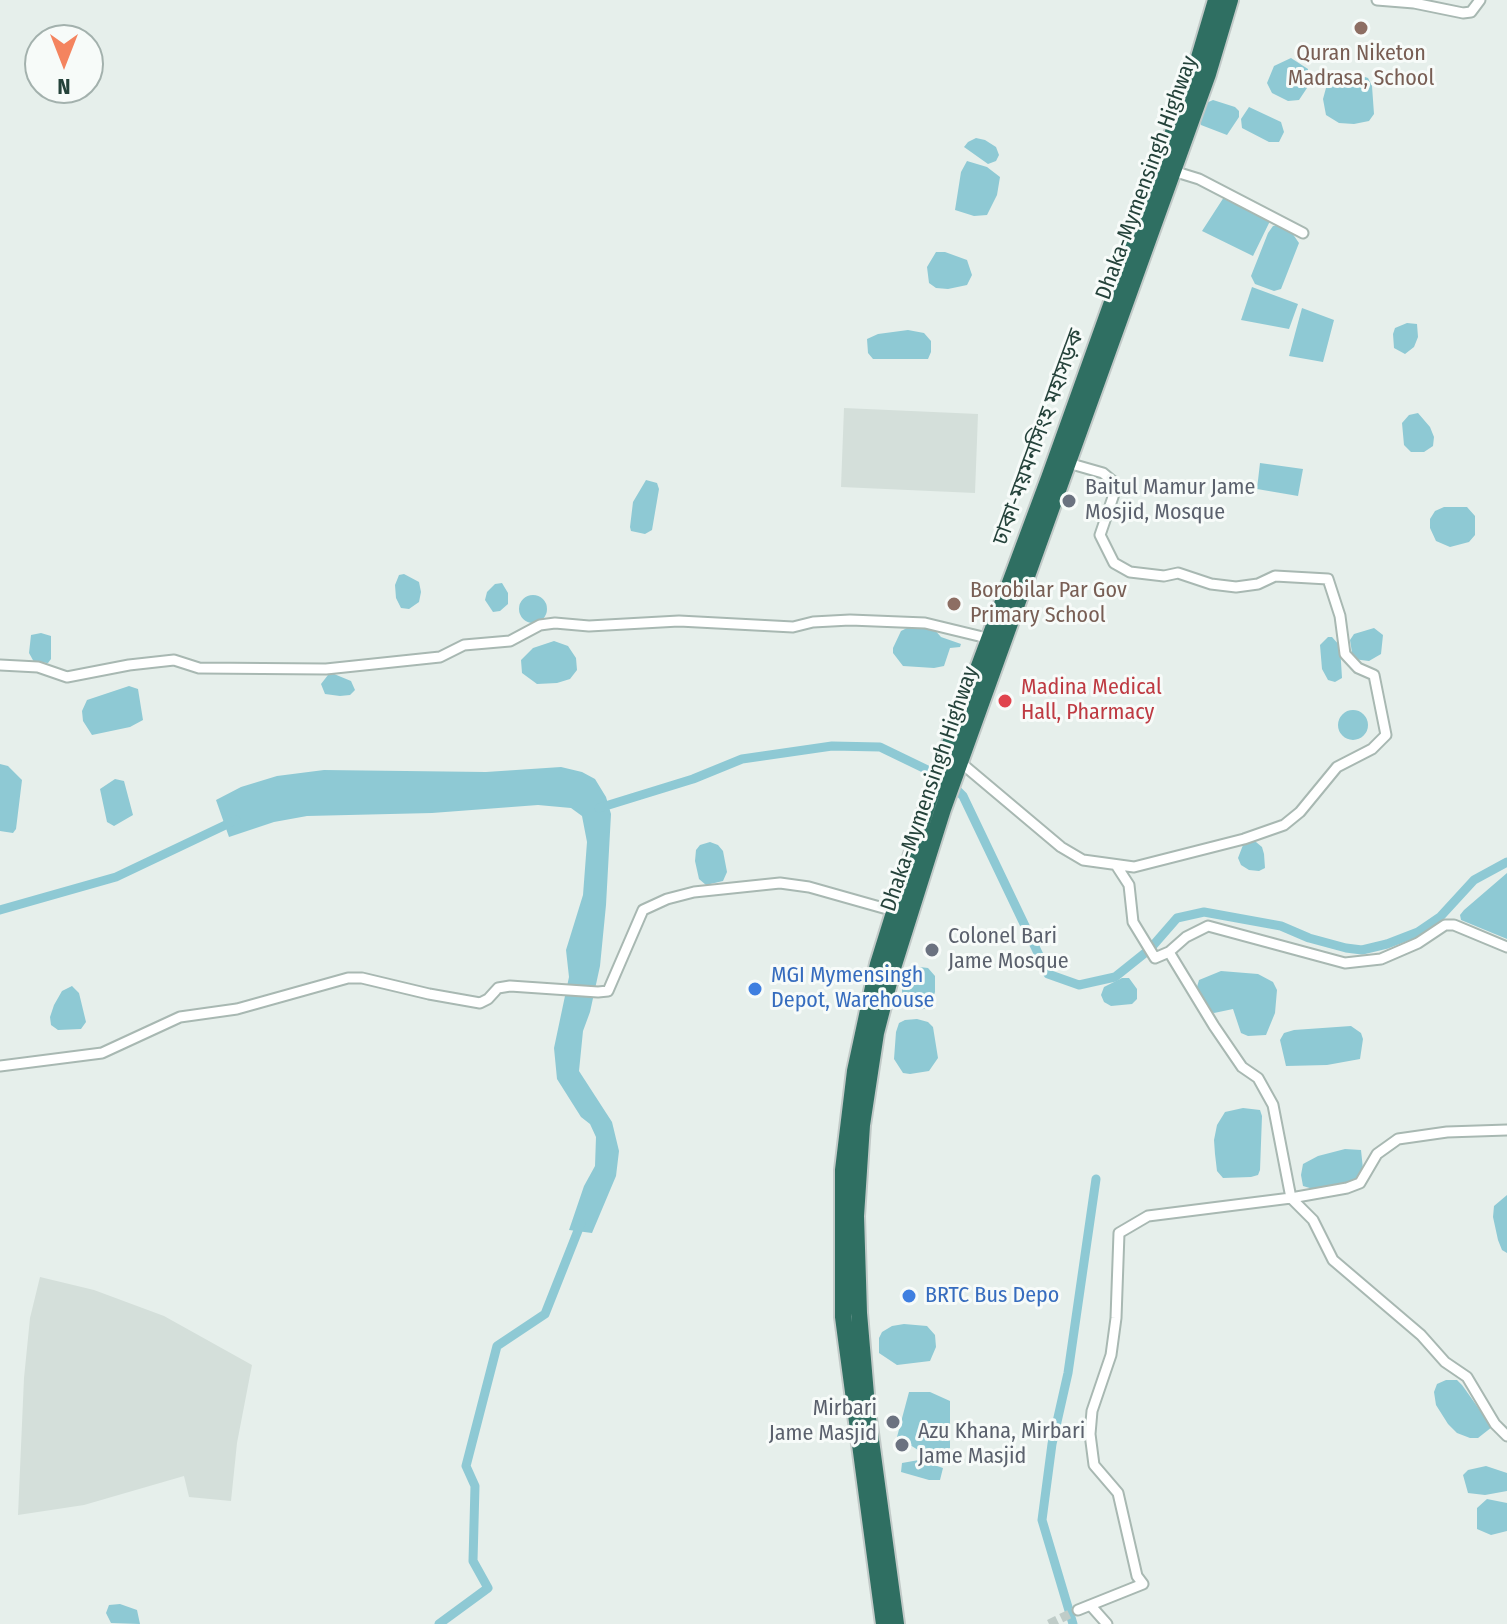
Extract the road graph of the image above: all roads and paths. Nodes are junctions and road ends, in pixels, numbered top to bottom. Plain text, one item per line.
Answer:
1 (1216, 0) edge
2 (1230, 0) edge
3 (1377, 0) edge
4 (1480, 0) edge
5 (1173, 171) junction
6 (1303, 233) dead end
7 (1068, 463) junction
8 (987, 638) junction
9 (0, 665) edge
10 (953, 756) junction
11 (935, 806) junction
12 (1116, 865) junction
13 (894, 911) junction
14 (1507, 947) edge
15 (1169, 952) junction
16 (0, 1066) edge
17 (1507, 1130) edge
18 (1291, 1198) junction
19 (1507, 1436) edge
20 (1091, 1606) junction
21 (1078, 1610) tunnel mouth
22 (884, 1624) edge
23 (896, 1624) edge
24 (1107, 1624) edge

1 - 8 highway, ঢাকা-ময়মনসিংহ মহাসড়ক
2 - 5 highway, Dhaka-Mymensingh Highway
3 - 4 street
5 - 6 street
5 - 7 highway, Dhaka-Mymensingh Highway
7 - 10 highway, Dhaka-Mymensingh Highway
7 - 12 street
8 - 9 street
8 - 10 highway, ঢাকা-ময়মনসিংহ মহাসড়ক
10 - 11 highway, Dhaka-Mymensingh Highway
10 - 12 street
11 - 13 highway, Dhaka-Mymensingh Highway
11 - 23 highway, Dhaka-Mymensingh Highway
12 - 15 street
13 - 16 street
13 - 22 highway, Dhaka-Mymensingh Highway
14 - 15 street
15 - 18 street
17 - 18 street
18 - 19 street
18 - 20 street
20 - 21 street
20 - 24 street

